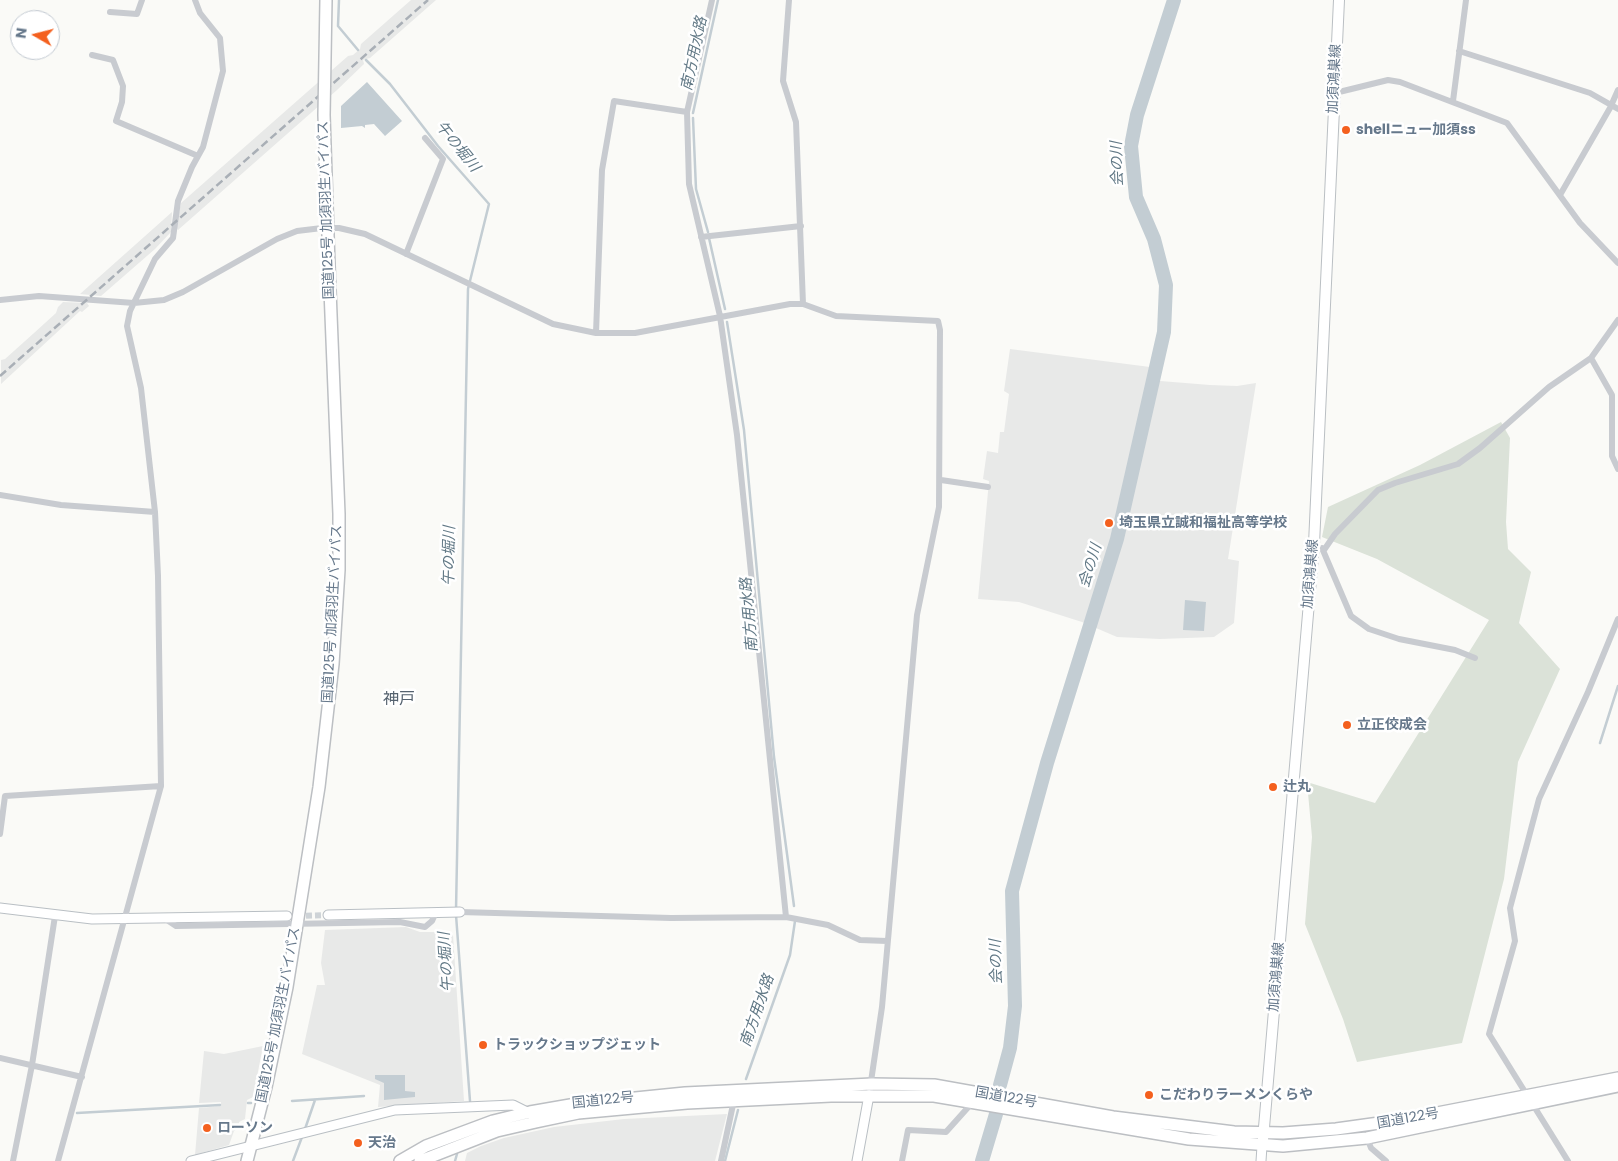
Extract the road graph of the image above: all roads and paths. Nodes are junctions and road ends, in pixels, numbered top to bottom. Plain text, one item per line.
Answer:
1 (142, 0) edge
2 (196, 0) edge
3 (326, 0) edge
4 (712, 0) edge
5 (789, 0) edge
6 (1339, 0) edge
7 (1466, 0) edge
8 (110, 12) dead end
9 (1459, 51) junction
10 (92, 55) dead end
11 (1618, 90) edge
12 (1335, 93) junction
13 (1453, 101) junction
14 (1612, 105) junction
15 (1618, 109) edge
16 (687, 112) junction
17 (425, 138) dead end
18 (198, 156) junction
19 (1560, 196) junction
20 (801, 226) junction
21 (701, 237) junction
22 (406, 254) junction
23 (1618, 262) edge
24 (0, 300) edge
25 (134, 303) junction
26 (803, 304) junction
27 (720, 316) junction
28 (1618, 320) edge
29 (596, 333) junction
30 (1591, 358) junction
31 (1618, 469) edge
32 (941, 480) junction
33 (988, 487) dead end
34 (0, 495) edge
35 (154, 512) junction
36 (1314, 544) junction
37 (1324, 550) junction
38 (1618, 619) edge
39 (1475, 658) dead end
40 (161, 786) junction
41 (0, 834) edge
42 (0, 908) edge
43 (436, 912) junction
44 (460, 912) joint
45 (328, 915) tunnel mouth
46 (55, 916) junction
47 (287, 916) tunnel mouth
48 (786, 917) junction
49 (124, 919) junction
50 (167, 920) junction
51 (298, 924) junction
52 (887, 941) junction
53 (0, 1058) edge
54 (32, 1065) junction
55 (82, 1077) junction
56 (1618, 1078) edge
57 (872, 1084) junction
58 (1618, 1086) edge
59 (869, 1095) junction
60 (734, 1100) junction
61 (1531, 1101) junction
62 (972, 1103) junction
63 (533, 1117) junction
64 (1263, 1133) junction
65 (1367, 1138) junction
66 (251, 1146) junction
67 (1262, 1146) junction
68 (14, 1161) edge
69 (58, 1161) edge
70 (191, 1161) edge
71 (247, 1161) edge
72 (400, 1161) edge
73 (420, 1161) edge
74 (721, 1161) edge
75 (857, 1161) edge
76 (902, 1161) edge
77 (1261, 1161) edge
78 (1386, 1161) edge
79 (1568, 1161) edge

1 - 8 street
2 - 18 street
3 - 51 highway, 国道125号 加須羽生バイパス, bridge
4 - 16 street
5 - 20 street
6 - 12 main road, 加須鴻巣線
7 - 9 street
9 - 13 street
9 - 14 street
10 - 18 street
11 - 14 street
12 - 13 street
12 - 36 main road, 加須鴻巣線
13 - 19 street
14 - 15 street
14 - 19 street
16 - 21 street
16 - 29 street
17 - 22 street
18 - 25 street
19 - 23 street
20 - 21 street
20 - 26 street
21 - 27 street
22 - 25 street
22 - 29 street
24 - 25 street
25 - 35 street
26 - 27 street
26 - 32 street
27 - 29 street
27 - 48 street
28 - 30 street
30 - 31 street
30 - 37 street
32 - 33 street
32 - 52 street
34 - 35 street
35 - 40 street
36 - 37 street
36 - 64 main road, 加須鴻巣線
37 - 39 street
38 - 61 street
40 - 41 street
40 - 49 street
42 - 46 street
43 - 44 street
43 - 45 street
43 - 51 street
44 - 48 street
46 - 49 street
46 - 54 street
47 - 50 street
48 - 52 street
49 - 50 street
49 - 55 street
50 - 51 street
51 - 66 highway, 国道125号 加須羽生バイパス
52 - 57 street
53 - 54 street
54 - 55 street
54 - 68 street
55 - 69 street
56 - 61 highway, 国道122号
57 - 59 street
57 - 63 highway, 国道122号
57 - 64 highway, 国道122号
58 - 61 highway, 国道122号
59 - 60 highway, 国道122号
59 - 62 highway, 国道122号
59 - 75 street
60 - 63 highway, 国道122号
60 - 74 street
61 - 64 highway, 国道122号
61 - 65 highway, 国道122号
61 - 79 street
62 - 67 highway, 国道122号
62 - 76 street
63 - 66 street
63 - 72 highway, 国道122号
63 - 73 highway, 国道122号
64 - 67 main road, 加須鴻巣線
65 - 67 highway, 国道122号
65 - 78 street
66 - 70 street
66 - 71 highway, 国道125号 加須羽生バイパス
67 - 77 street

